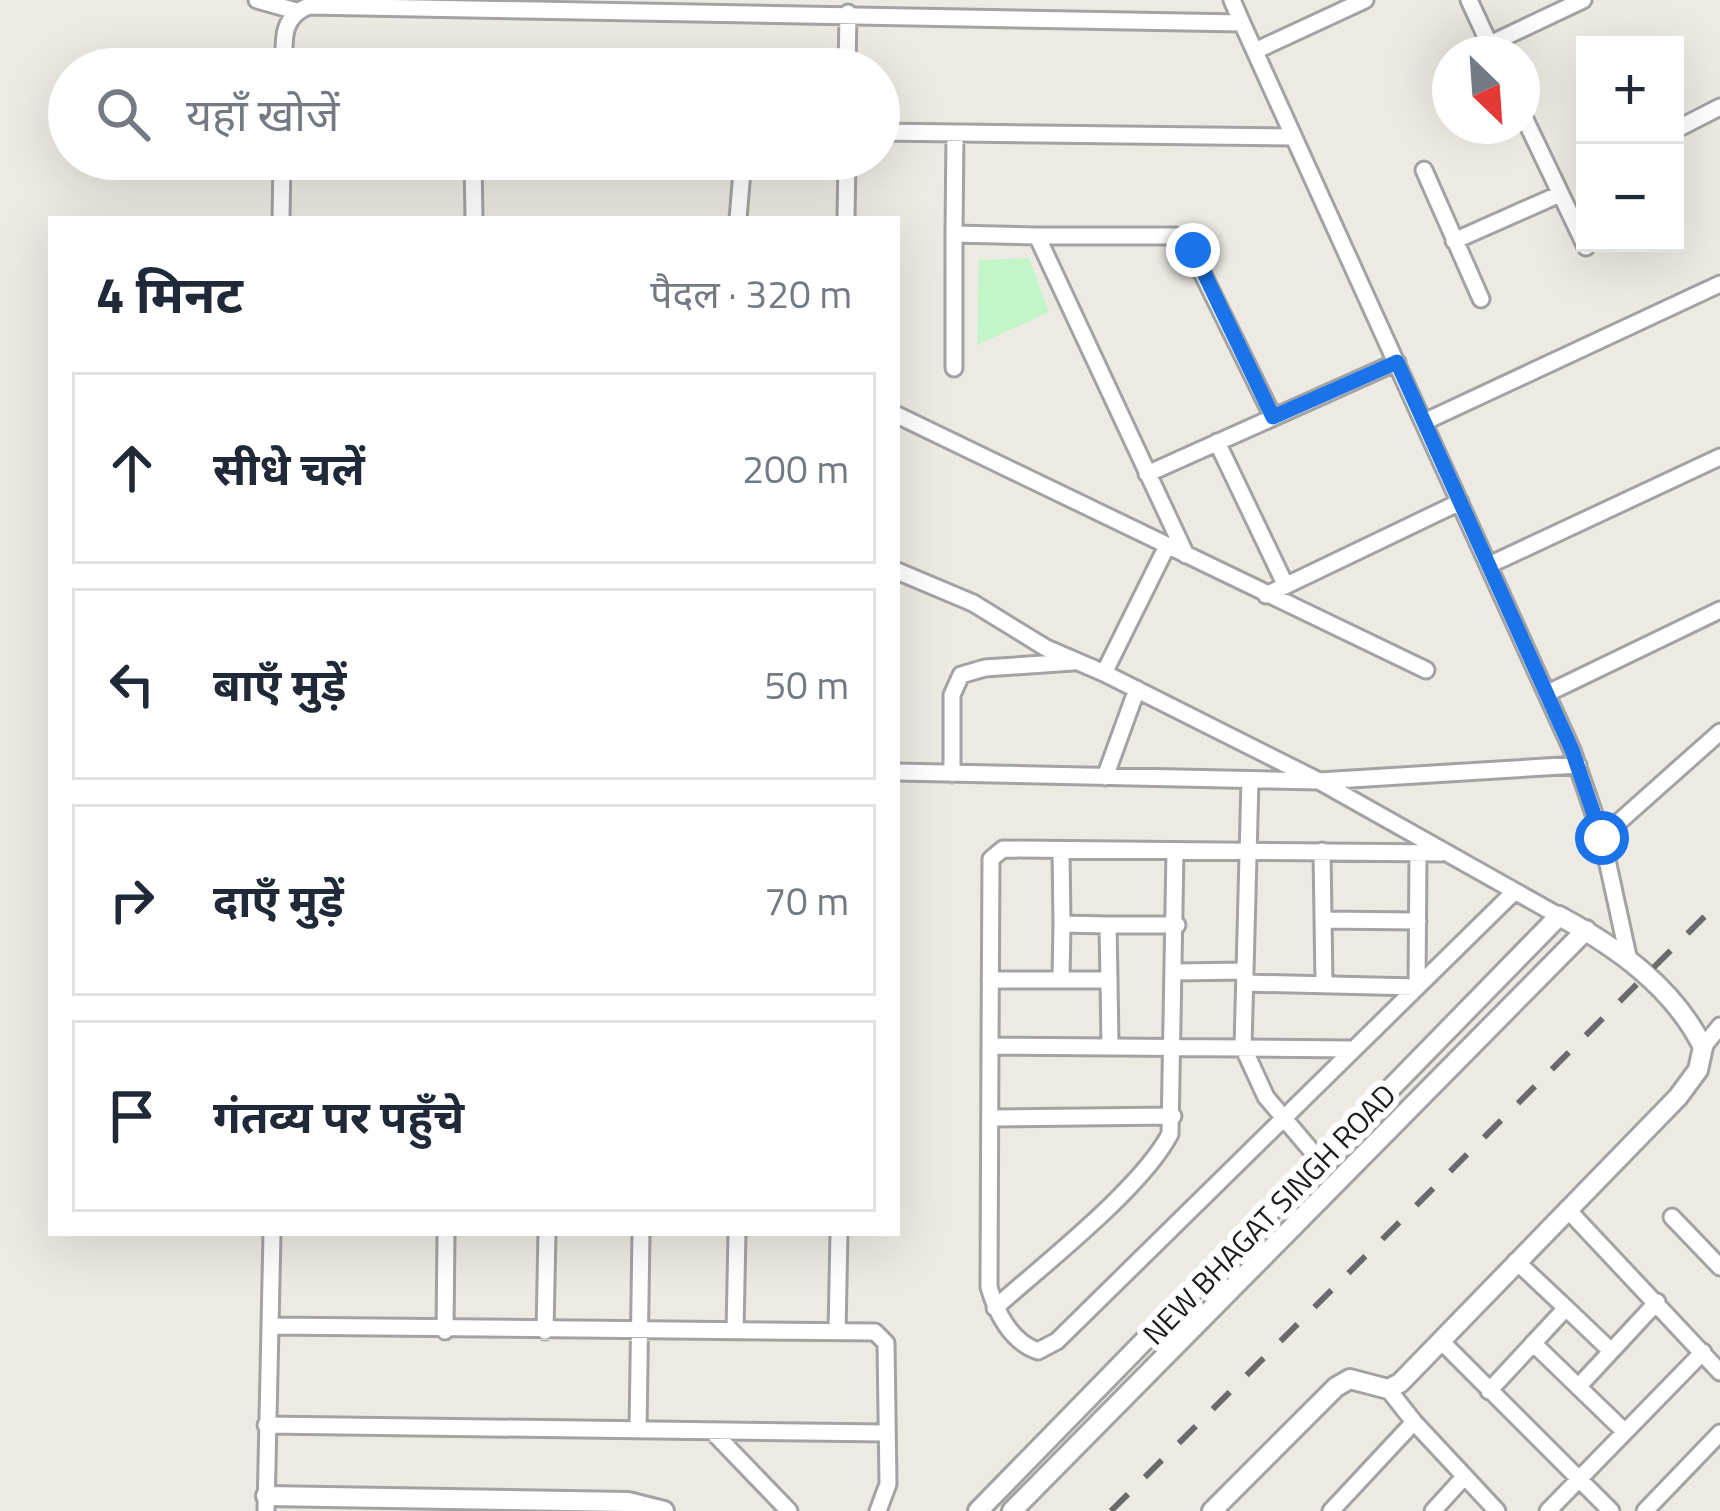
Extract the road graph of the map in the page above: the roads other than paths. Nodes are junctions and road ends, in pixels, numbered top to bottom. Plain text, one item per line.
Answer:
1 (257, 0) edge
2 (1232, 0) edge
3 (1365, 0) edge
4 (1468, 0) edge
5 (1583, 0) edge
6 (674, 5) edge
7 (976, 8) edge
8 (296, 11) junction
9 (848, 14) junction
10 (1242, 22) junction
11 (1486, 36) edge
12 (1516, 36) edge
13 (284, 48) edge
14 (848, 48) edge
15 (1255, 51) junction
16 (1720, 107) edge
17 (1684, 125) edge
18 (900, 132) edge
19 (955, 133) junction
20 (1293, 137) junction
21 (1537, 144) edge
22 (1424, 170) dead end
23 (282, 180) edge
24 (473, 180) edge
25 (741, 180) edge
26 (847, 180) edge
27 (1561, 194) junction
28 (281, 216) edge
29 (474, 216) edge
30 (739, 216) edge
31 (846, 216) edge
32 (1576, 226) edge
33 (954, 235) junction
34 (1036, 236) junction
35 (1454, 241) junction
36 (1720, 284) edge
37 (1481, 299) dead end
38 (1397, 362) junction
39 (954, 368) dead end
40 (900, 416) edge
41 (1273, 417) junction
42 (1424, 422) junction
43 (1216, 442) junction
44 (1720, 457) edge
45 (1147, 474) junction
46 (1460, 502) junction
47 (1167, 546) junction
48 (1186, 555) junction
49 (1489, 565) junction
50 (900, 572) edge
51 (1285, 584) junction
52 (1265, 596) junction
53 (1720, 610) edge
54 (1076, 662) junction
55 (1426, 670) dead end
56 (1105, 673) junction
57 (1137, 689) junction
58 (1548, 693) junction
59 (1720, 731) edge
60 (1578, 766) junction
61 (900, 772) edge
62 (952, 774) junction
63 (1105, 777) junction
64 (1250, 780) junction
65 (1319, 781) junction
66 (1602, 838) junction
67 (1249, 849) junction
68 (1061, 850) junction
69 (1175, 851) junction
70 (1322, 851) junction
71 (1418, 853) junction
72 (1442, 853) junction
73 (1514, 892) junction
74 (1559, 916) junction
75 (1323, 920) junction
76 (1418, 921) junction
77 (1062, 924) junction
78 (1108, 925) junction
79 (1177, 925) junction
80 (1586, 930) junction
81 (1628, 956) junction
82 (1175, 972) junction
83 (1245, 977) junction
84 (990, 980) junction
85 (1061, 980) junction
86 (1109, 980) junction
87 (1324, 985) junction
88 (1417, 987) junction
89 (1720, 1026) edge
90 (990, 1046) junction
91 (1110, 1046) junction
92 (1174, 1047) junction
93 (1244, 1047) junction
94 (1703, 1047) junction
95 (1353, 1049) junction
96 (1173, 1116) junction
97 (1283, 1117) junction
98 (990, 1118) junction
99 (1322, 1162) junction
100 (1567, 1209) junction
101 (1672, 1216) dead end
102 (272, 1236) edge
103 (446, 1236) edge
104 (547, 1236) edge
105 (641, 1236) edge
106 (737, 1236) edge
107 (838, 1236) edge
108 (1516, 1261) junction
109 (1720, 1267) edge
110 (1657, 1302) junction
111 (995, 1308) junction
112 (1566, 1308) junction
113 (271, 1326) junction
114 (445, 1330) junction
115 (545, 1331) junction
116 (640, 1331) junction
117 (735, 1331) junction
118 (837, 1332) junction
119 (1441, 1341) junction
120 (1533, 1343) junction
121 (1611, 1351) junction
122 (1702, 1352) junction
123 (1720, 1372) edge
124 (1578, 1387) junction
125 (1388, 1389) junction
126 (1489, 1391) junction
127 (1414, 1422) junction
128 (266, 1425) junction
129 (638, 1430) junction
130 (712, 1431) junction
131 (1625, 1432) junction
132 (886, 1433) junction
133 (1720, 1433) edge
134 (1464, 1478) junction
135 (1580, 1479) junction
136 (266, 1504) edge
137 (664, 1511) edge
138 (789, 1511) edge
139 (878, 1511) edge
140 (978, 1511) edge
141 (1012, 1511) edge
142 (1212, 1511) edge
143 (1331, 1511) edge
144 (1433, 1511) edge
145 (1497, 1511) edge
146 (1548, 1511) edge
147 (1611, 1511) edge
148 (1646, 1511) edge

1 - 8 street
2 - 10 street
3 - 15 street
4 - 11 street
5 - 12 street
6 - 8 street
6 - 9 street
7 - 9 street
7 - 10 street
8 - 13 street
9 - 14 street
10 - 15 street
15 - 20 street
16 - 17 street
18 - 19 street
19 - 20 street
19 - 33 street
20 - 38 street
21 - 27 street
22 - 35 street
23 - 28 street
24 - 29 street
25 - 30 street
26 - 31 street
27 - 32 street
27 - 35 street
33 - 34 street
33 - 39 street
34 - 41 street
34 - 45 street
35 - 37 street
36 - 42 street
38 - 41 street
38 - 42 street
40 - 47 street
41 - 43 street
42 - 46 street
43 - 45 street
43 - 51 street
44 - 49 street
45 - 48 street
46 - 49 street
46 - 51 street
47 - 48 street
47 - 56 street
48 - 52 street
49 - 58 street
50 - 54 street
51 - 52 street
52 - 55 street
53 - 58 street
54 - 56 street
54 - 62 street
56 - 57 street
57 - 63 street
57 - 65 street
58 - 60 street
59 - 66 street
60 - 65 street
60 - 66 street
61 - 62 street
62 - 63 street
63 - 64 street
64 - 65 street
64 - 67 street
65 - 72 street
66 - 81 street
67 - 69 street
67 - 70 street
67 - 83 street
68 - 69 street
68 - 77 street
68 - 84 street
69 - 79 street
70 - 71 street
70 - 75 street
71 - 72 street
71 - 76 street
72 - 73 street
73 - 74 street
73 - 88 street
74 - 80 street
74 - 99 street, NEW BHAGAT SINGH ROAD
75 - 76 street
75 - 87 street
76 - 88 street
77 - 78 street
77 - 85 street
78 - 79 street
78 - 86 street
79 - 82 street
80 - 81 street
80 - 141 street, NEW BHAGAT SINGH ROAD
81 - 94 street
82 - 83 street
82 - 92 street
83 - 87 street
83 - 93 street
84 - 85 street
84 - 90 street
85 - 86 street
86 - 91 street
87 - 88 street
88 - 95 street
89 - 94 street
90 - 91 street
90 - 98 street
91 - 92 street
92 - 93 street
92 - 96 street
93 - 95 street
93 - 97 street
94 - 100 street
95 - 97 street
96 - 98 street
96 - 111 street
97 - 99 street
97 - 111 street
98 - 111 street
99 - 140 street, NEW BHAGAT SINGH ROAD
100 - 108 street
100 - 110 street
101 - 109 street
102 - 113 street
103 - 114 street
104 - 115 street
105 - 116 street
106 - 117 street
107 - 118 street
108 - 112 street
108 - 119 street
110 - 121 street
110 - 122 street
112 - 120 street
112 - 121 street
113 - 114 street
113 - 128 street
114 - 115 street
115 - 116 street
116 - 117 street
116 - 129 street
117 - 118 street
118 - 132 street
119 - 125 street
119 - 126 street
120 - 124 street
120 - 126 street
121 - 124 street
122 - 123 street
122 - 131 street
124 - 131 street
125 - 127 street
125 - 142 street
126 - 135 street
127 - 134 street
127 - 143 street
128 - 129 street
128 - 136 street
129 - 130 street
130 - 132 street
130 - 138 street
131 - 135 street
132 - 139 street
133 - 148 street
134 - 144 street
134 - 145 street
135 - 146 street
135 - 147 street
136 - 137 street

